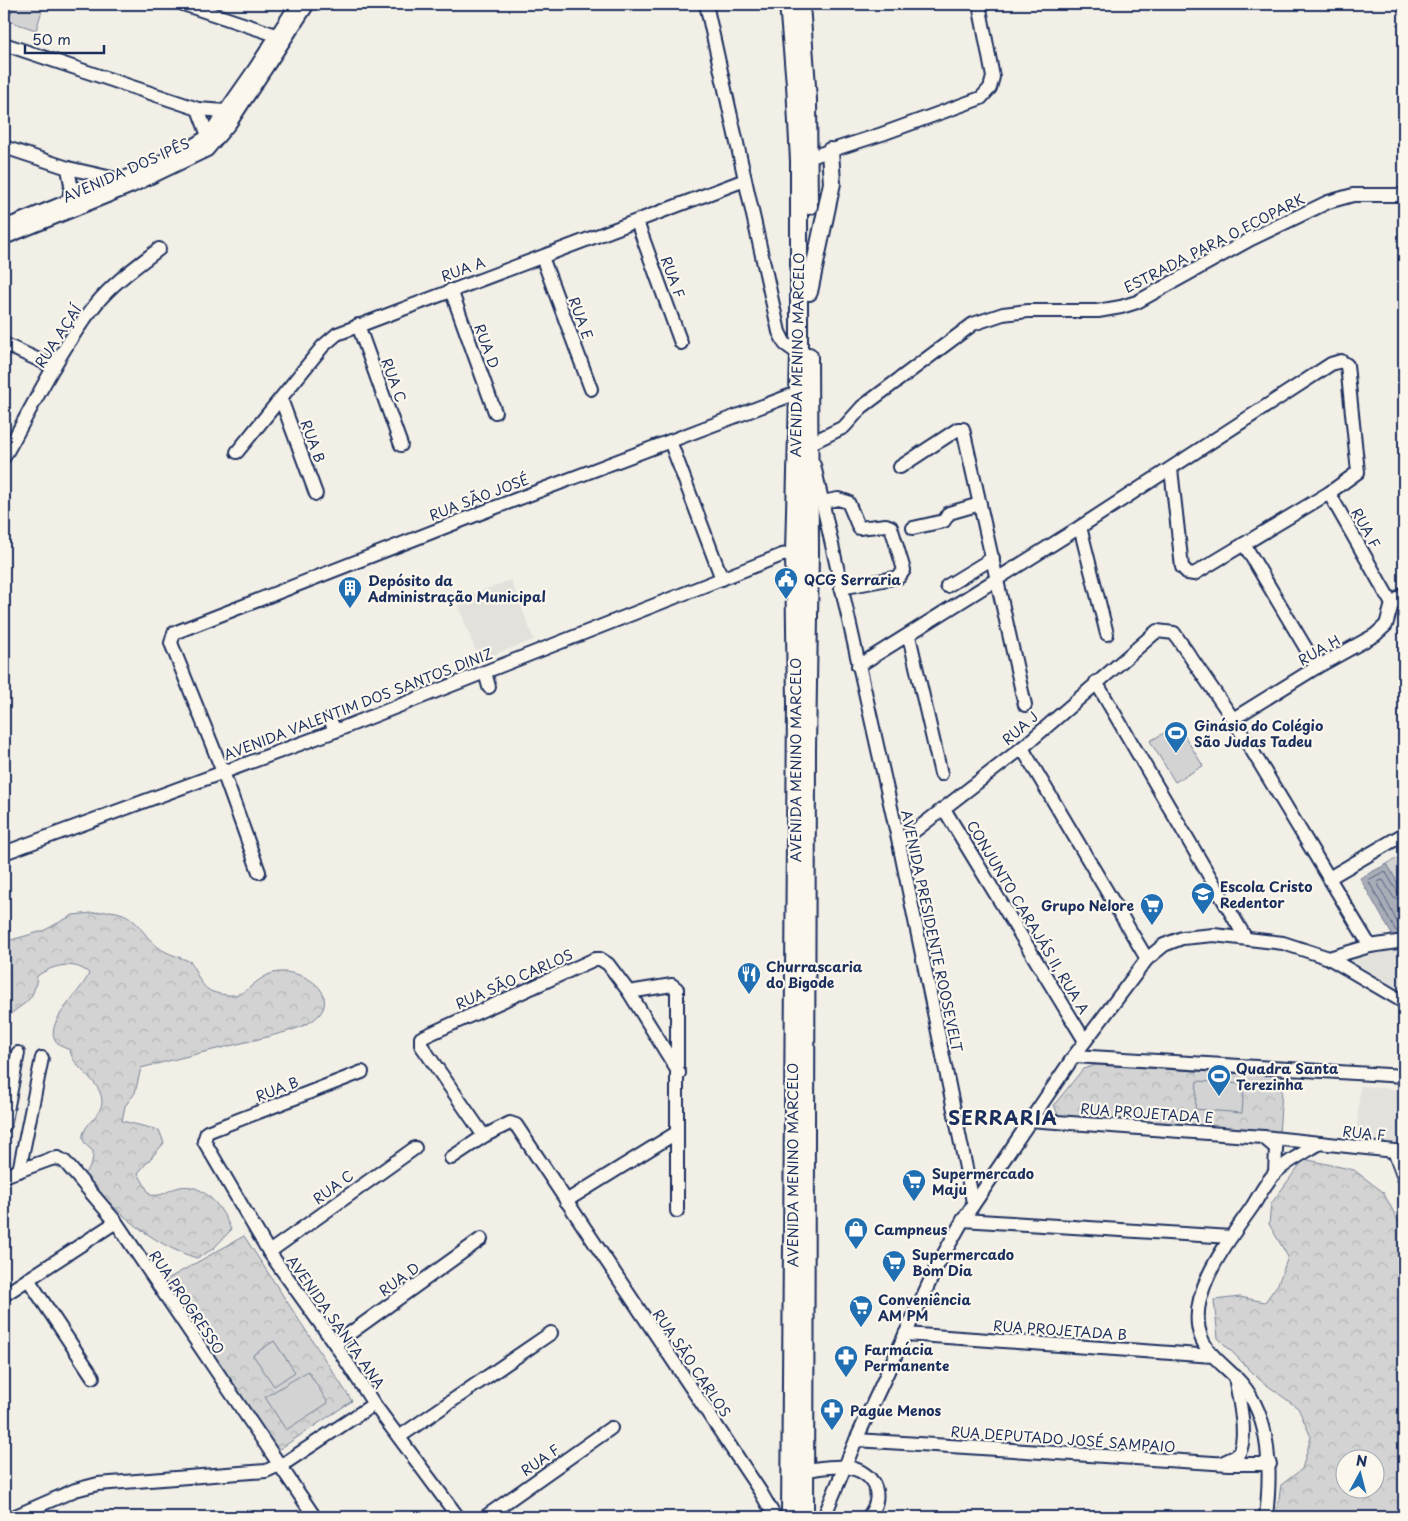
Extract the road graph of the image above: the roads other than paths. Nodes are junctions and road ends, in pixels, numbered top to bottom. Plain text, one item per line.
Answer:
1 (183, 4) edge
2 (297, 4) edge
3 (308, 4) edge
4 (706, 4) edge
5 (788, 4) edge
6 (801, 4) edge
7 (979, 4) edge
8 (276, 35) junction
9 (4, 44) edge
10 (198, 109) junction
11 (225, 111) junction
12 (208, 136) junction
13 (4, 146) edge
14 (830, 151) junction
15 (804, 159) junction
16 (68, 168) junction
17 (120, 180) junction
18 (745, 180) junction
19 (132, 186) junction
20 (1404, 195) edge
21 (68, 208) junction
22 (637, 222) junction
23 (4, 227) edge
24 (4, 238) edge
25 (159, 249) dead end
26 (542, 256) junction
27 (451, 290) junction
28 (809, 292) junction
29 (358, 325) junction
30 (681, 343) dead end
31 (4, 344) edge
32 (798, 354) junction
33 (54, 367) junction
34 (591, 389) dead end
35 (797, 392) junction
36 (281, 399) junction
37 (495, 412) dead end
38 (670, 441) junction
39 (401, 445) dead end
40 (809, 451) junction
41 (237, 452) dead end
42 (4, 457) edge
43 (900, 467) dead end
44 (1171, 469) junction
45 (1329, 492) junction
46 (316, 494) dead end
47 (822, 502) junction
48 (980, 504) junction
49 (1080, 527) junction
50 (913, 528) dead end
51 (1244, 544) junction
52 (802, 552) junction
53 (993, 558) junction
54 (722, 578) junction
55 (998, 578) junction
56 (948, 586) dead end
57 (841, 588) junction
58 (1404, 594) edge
59 (1392, 604) junction
60 (1107, 634) dead end
61 (909, 636) junction
62 (858, 666) junction
63 (1317, 667) junction
64 (485, 672) junction
65 (1096, 682) junction
66 (489, 687) dead end
67 (1025, 705) dead end
68 (1233, 719) junction
69 (1022, 748) junction
70 (223, 772) junction
71 (941, 774) dead end
72 (944, 809) junction
73 (1404, 834) edge
74 (899, 843) junction
75 (4, 853) edge
76 (259, 872) dead end
77 (1329, 878) junction
78 (1245, 937) junction
79 (1404, 941) edge
80 (1370, 946) junction
81 (1329, 958) junction
82 (1147, 959) junction
83 (629, 992) junction
84 (1404, 1002) edge
85 (1085, 1041) junction
86 (18, 1053) dead end
87 (1074, 1056) junction
88 (42, 1058) dead end
89 (362, 1072) dead end
90 (679, 1072) junction
91 (1404, 1076) edge
92 (1029, 1120) junction
93 (4, 1126) edge
94 (676, 1133) junction
95 (204, 1136) joint
96 (484, 1136) junction
97 (1263, 1137) junction
98 (1320, 1143) junction
99 (415, 1148) dead end
100 (1399, 1152) edge
101 (451, 1158) dead end
102 (19, 1171) junction
103 (1276, 1173) junction
104 (4, 1176) edge
105 (1404, 1178) edge
106 (566, 1201) junction
107 (973, 1202) junction
108 (677, 1211) dead end
109 (963, 1220) junction
110 (116, 1222) junction
111 (1231, 1237) junction
112 (481, 1239) dead end
113 (269, 1252) junction
114 (28, 1279) junction
115 (4, 1295) edge
116 (552, 1333) dead end
117 (905, 1334) junction
118 (335, 1344) junction
119 (1213, 1356) junction
120 (1235, 1376) junction
121 (93, 1377) dead end
122 (374, 1404) junction
123 (611, 1428) dead end
124 (400, 1438) junction
125 (856, 1440) junction
126 (1220, 1464) junction
127 (1270, 1464) junction
128 (279, 1466) junction
129 (844, 1467) junction
130 (797, 1471) junction
131 (314, 1516) edge
132 (13, 1517) edge
133 (458, 1517) edge
134 (485, 1517) edge
135 (775, 1517) edge
136 (790, 1517) edge
137 (805, 1517) edge
138 (824, 1517) edge
139 (868, 1517) edge
140 (1266, 1517) edge

1 - 8 street
2 - 8 street, AVENIDA DOS IPÊS
3 - 19 street, AVENIDA DOS IPÊS
4 - 18 street
5 - 15 main road, AVENIDA MENINO MARCELO
6 - 15 main road, AVENIDA MENINO MARCELO
7 - 14 street
8 - 11 street, AVENIDA DOS IPÊS
9 - 10 street
10 - 11 street
10 - 12 street
11 - 12 street, AVENIDA DOS IPÊS
12 - 17 street, AVENIDA DOS IPÊS
13 - 16 street
14 - 15 street
14 - 28 main road
15 - 28 main road, AVENIDA MENINO MARCELO
15 - 32 main road, AVENIDA MENINO MARCELO
16 - 17 street
16 - 21 street
17 - 19 street
17 - 21 street, AVENIDA DOS IPÊS
18 - 22 street, RUA A
18 - 32 street
19 - 21 street, AVENIDA DOS IPÊS
20 - 40 street, ESTRADA PARA O ECOPARK
21 - 23 street, AVENIDA DOS IPÊS
21 - 24 street, AVENIDA DOS IPÊS
22 - 26 street, RUA A
22 - 30 street, RUA F
25 - 33 street, RUA AÇAÍ
26 - 27 street, RUA A
26 - 34 street, RUA E
27 - 29 street, RUA A
27 - 37 street, RUA D
28 - 40 main road, AVENIDA MENINO MARCELO
29 - 36 street, RUA A
29 - 39 street, RUA C
31 - 33 street
32 - 35 main road, AVENIDA MENINO MARCELO
33 - 42 street, RUA AÇAÍ
35 - 38 street, RUA SÃO JOSÉ
35 - 52 main road, AVENIDA MENINO MARCELO
36 - 41 street, RUA A
36 - 46 street, RUA B
38 - 54 street
38 - 70 street, RUA SÃO JOSÉ
40 - 47 street, AVENIDA PRESIDENTE ROOSEVELT
40 - 52 main road, AVENIDA MENINO MARCELO
43 - 48 street
44 - 45 street
44 - 49 street
44 - 51 street
45 - 51 street
45 - 59 street, RUA F
47 - 57 street, AVENIDA PRESIDENTE ROOSEVELT
47 - 57 street
48 - 50 street
48 - 53 street
49 - 55 street
49 - 60 street
51 - 63 street
52 - 54 street, AVENIDA VALENTIM DOS SANTOS DINIZ
52 - 130 main road, AVENIDA MENINO MARCELO
53 - 55 street
53 - 56 street
54 - 64 street, AVENIDA VALENTIM DOS SANTOS DINIZ
55 - 61 street
55 - 67 street
57 - 62 street, AVENIDA PRESIDENTE ROOSEVELT
58 - 59 street, RUA H
59 - 63 street, RUA H
61 - 62 street
61 - 71 street
62 - 74 street, AVENIDA PRESIDENTE ROOSEVELT
63 - 68 street, RUA H
64 - 66 street
64 - 70 street, AVENIDA VALENTIM DOS SANTOS DINIZ
65 - 68 street, RUA J
65 - 69 street, RUA J
65 - 78 street
68 - 77 street
69 - 72 street, RUA J
69 - 82 street
70 - 75 street, AVENIDA VALENTIM DOS SANTOS DINIZ
70 - 76 street
72 - 74 street, RUA J
72 - 85 street, CONJUNTO CARAJÁS II, RUA A
73 - 77 street
74 - 107 street, AVENIDA PRESIDENTE ROOSEVELT
77 - 80 street
78 - 81 street
78 - 82 street
79 - 80 street
80 - 81 street
81 - 84 street
82 - 85 street
83 - 90 street, RUA SÃO CARLOS
83 - 90 street
83 - 96 street, RUA SÃO CARLOS
85 - 87 street
86 - 93 street
87 - 91 street
87 - 92 street
88 - 102 street
89 - 95 street, RUA B
90 - 94 street
92 - 97 street, RUA PROJETADA E
92 - 107 street
94 - 106 street
94 - 108 street
95 - 113 street, AVENIDA SANTA ANA
96 - 101 street
96 - 106 street, RUA SÃO CARLOS
97 - 98 street, RUA PROJETADA E
97 - 103 street
98 - 100 street, RUA F
98 - 103 street
99 - 113 street, RUA C
100 - 105 street
102 - 104 street, RUA PROGRESSO
102 - 110 street, RUA PROGRESSO
103 - 111 street
106 - 135 street, RUA SÃO CARLOS
107 - 109 street
109 - 111 street
109 - 117 street
110 - 114 street
110 - 128 street, RUA PROGRESSO
111 - 119 street
112 - 118 street, RUA D
113 - 118 street, AVENIDA SANTA ANA
114 - 115 street
114 - 121 street
116 - 124 street
117 - 119 street, RUA PROJETADA B
117 - 125 street
118 - 122 street, AVENIDA SANTA ANA
119 - 120 street
120 - 126 street
120 - 127 street
122 - 124 street, AVENIDA SANTA ANA
122 - 128 street
123 - 134 street, RUA F
124 - 133 street, AVENIDA SANTA ANA
125 - 126 street, RUA DEPUTADO JOSÉ SAMPAIO
125 - 129 street
126 - 127 street, RUA DEPUTADO JOSÉ SAMPAIO
127 - 140 street
128 - 131 street, RUA PROGRESSO
128 - 132 street
129 - 130 street
129 - 138 street
129 - 139 street
130 - 136 main road, AVENIDA MENINO MARCELO
130 - 137 main road, AVENIDA MENINO MARCELO

